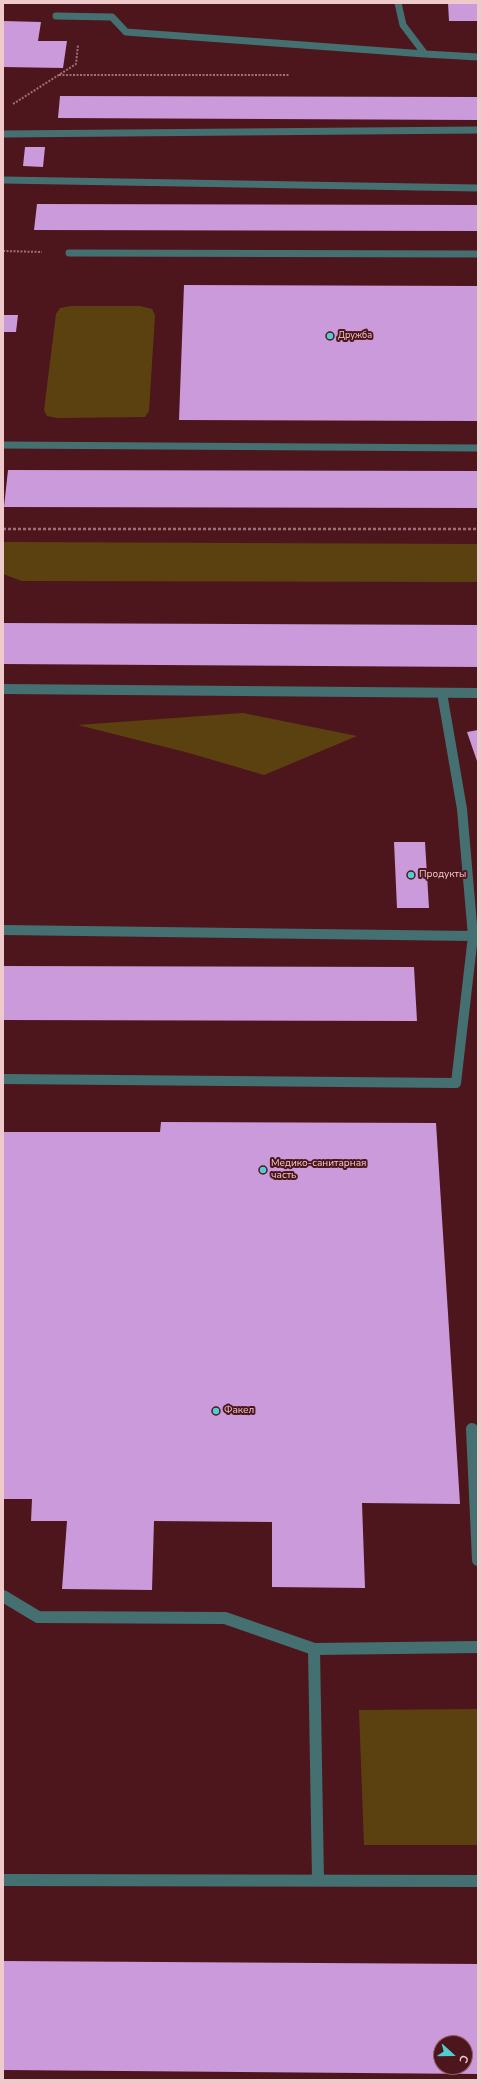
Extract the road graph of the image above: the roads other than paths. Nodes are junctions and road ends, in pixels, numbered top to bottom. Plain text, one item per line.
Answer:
1 (398, 3) edge
2 (56, 16) dead end
3 (425, 54) junction
4 (478, 56) edge
5 (478, 130) edge
6 (3, 134) edge
7 (3, 180) edge
8 (478, 188) edge
9 (69, 253) road end
10 (478, 254) edge
11 (3, 445) edge
12 (478, 448) edge
13 (3, 689) edge
14 (442, 693) junction
15 (478, 693) edge
16 (3, 930) edge
17 (473, 936) junction
18 (3, 1079) edge
19 (472, 1429) dead end
20 (478, 1560) edge
21 (3, 1596) edge
22 (478, 1647) edge
23 (314, 1649) junction
24 (3, 1880) edge
25 (318, 1880) junction
26 (478, 1881) edge

1 - 3 lane
2 - 3 lane
3 - 4 lane
5 - 6 lane
7 - 8 lane
9 - 10 lane
11 - 12 lane
13 - 14 lane
14 - 15 lane
14 - 17 lane
16 - 17 lane
17 - 18 lane
19 - 20 lane
21 - 23 lane
22 - 23 lane
23 - 25 lane
24 - 25 lane
25 - 26 lane

